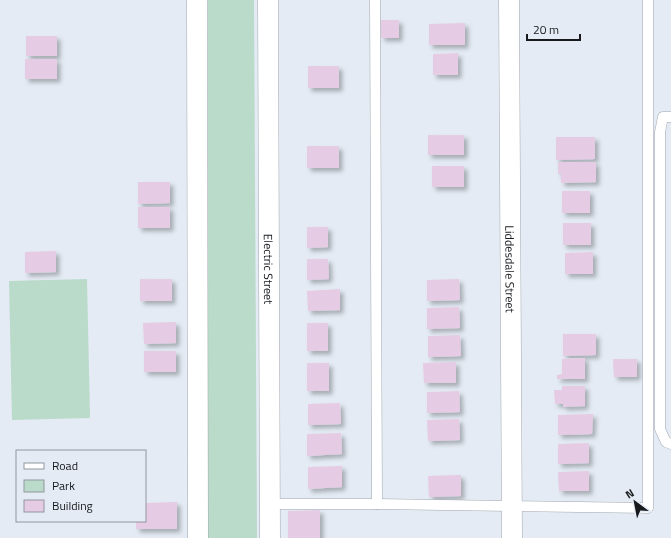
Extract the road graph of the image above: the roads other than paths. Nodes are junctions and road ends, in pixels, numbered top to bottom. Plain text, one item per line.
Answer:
1 (197, 0) edge
2 (268, 0) edge
3 (375, 0) edge
4 (509, 0) edge
5 (648, 0) edge
6 (671, 117) edge
7 (671, 444) edge
8 (271, 504) junction
9 (376, 504) junction
10 (512, 507) junction
11 (198, 538) edge
12 (270, 538) edge
13 (512, 538) edge

1 - 11 street
2 - 8 street, Electric Street
3 - 9 lane
4 - 10 street, Liddesdale Street
5 - 10 lane
6 - 7 lane
8 - 9 lane
8 - 12 street, Electric Street
9 - 10 lane
10 - 13 street, Liddesdale Street

